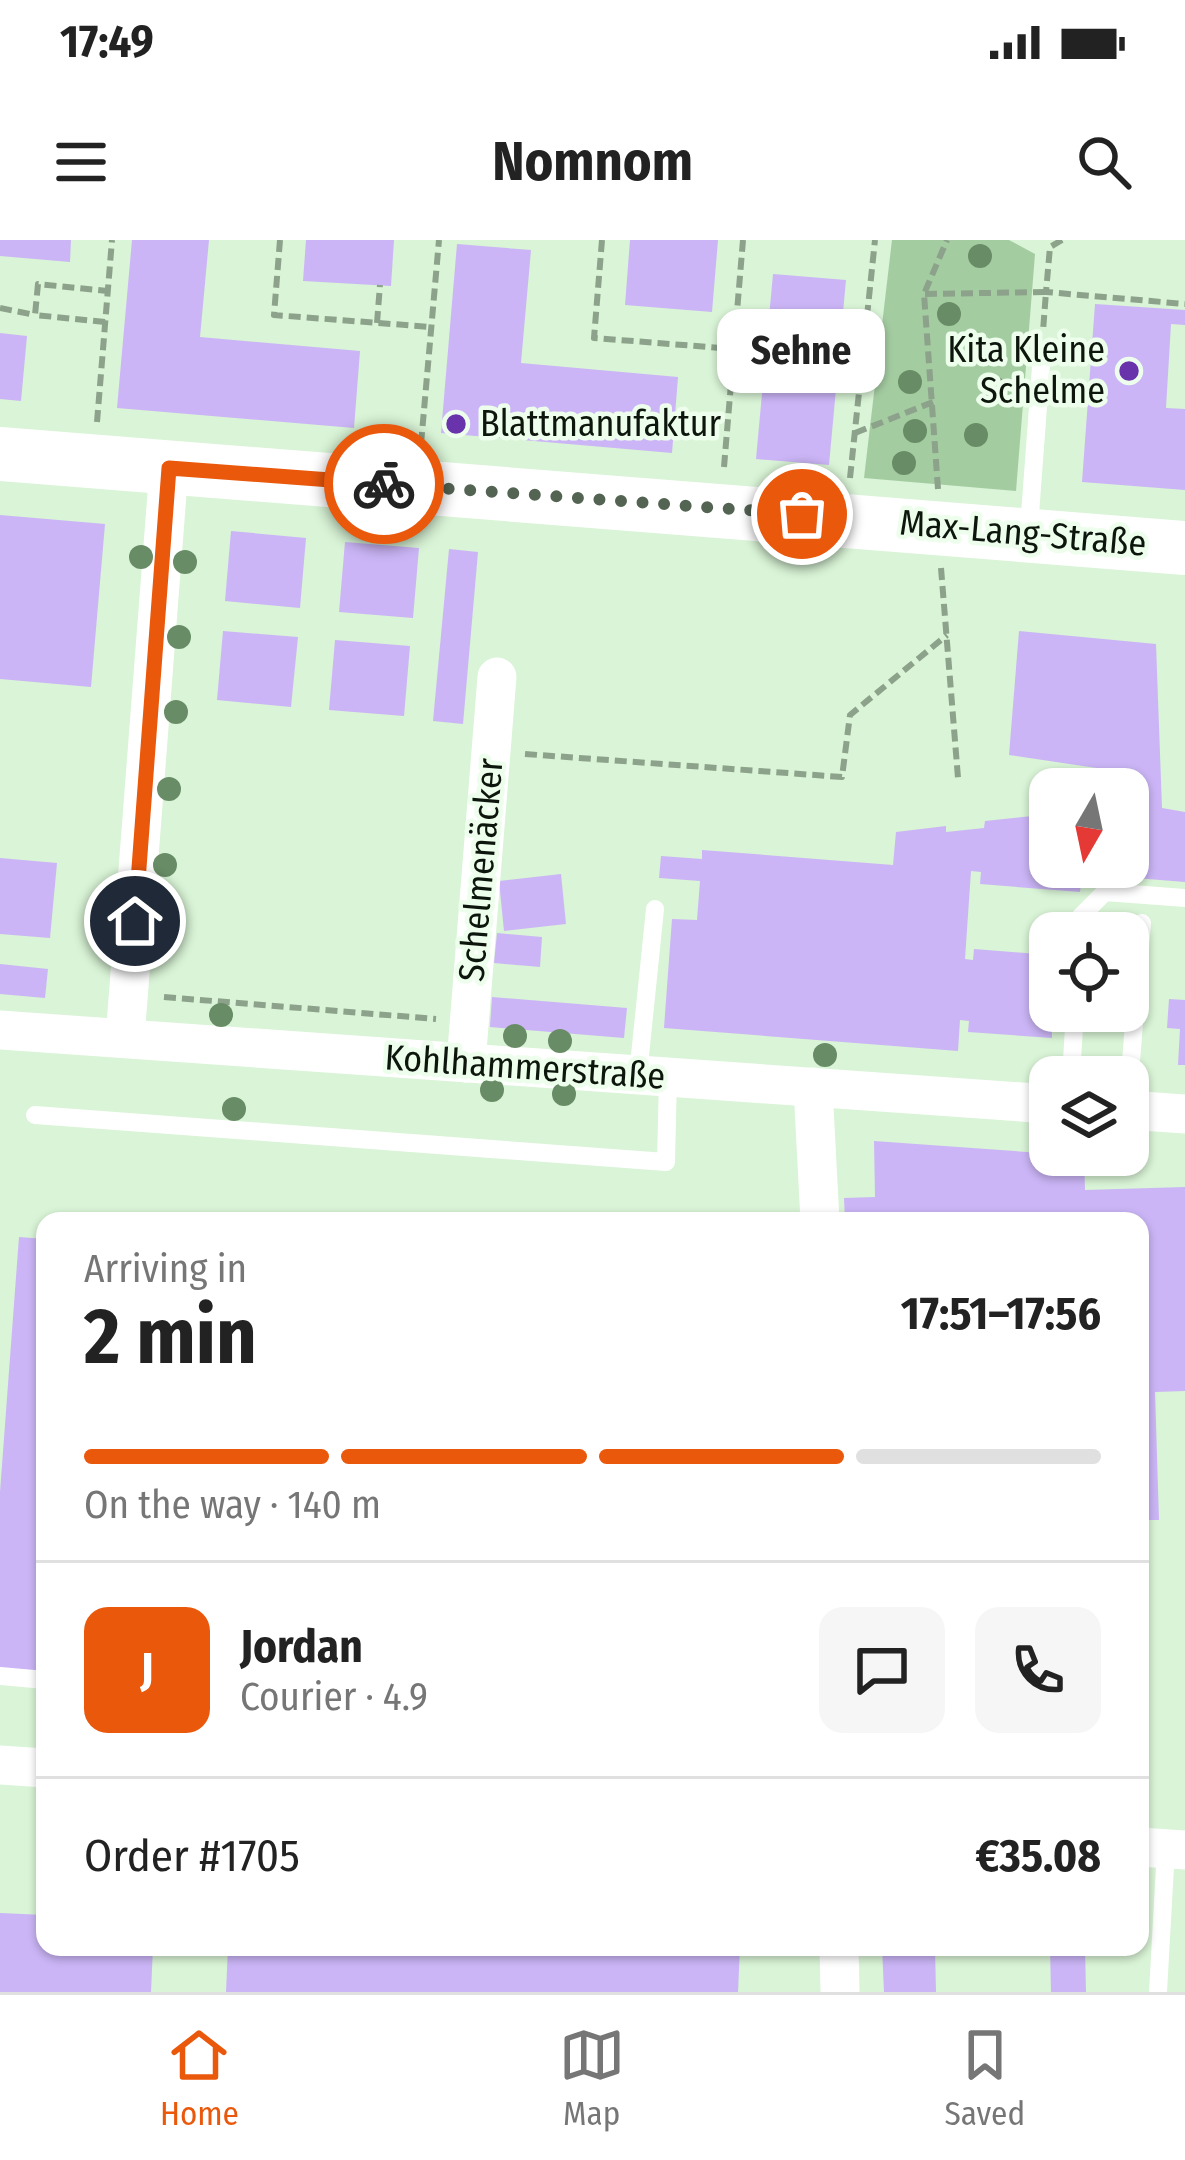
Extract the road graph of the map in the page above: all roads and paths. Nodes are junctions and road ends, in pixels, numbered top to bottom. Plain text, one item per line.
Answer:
1 (112, 240) edge
2 (280, 240) edge
3 (439, 240) edge
4 (602, 240) edge
5 (743, 240) edge
6 (875, 240) edge
7 (947, 240) edge
8 (1036, 240) edge
9 (1062, 240) edge
10 (1050, 248) junction
11 (380, 286) dead end
12 (107, 291) junction
13 (1046, 292) junction
14 (924, 294) junction
15 (1185, 304) edge
16 (0, 308) edge
17 (35, 315) junction
18 (105, 322) junction
19 (377, 322) junction
20 (431, 327) junction
21 (734, 349) junction
22 (1042, 353) joint
23 (933, 402) junction
24 (98, 422) dead end
25 (855, 434) junction
26 (421, 447) dead end
27 (0, 454) edge
28 (169, 468) junction
29 (724, 471) dead end
30 (847, 517) junction
31 (938, 525) junction
32 (1029, 533) junction
33 (1185, 548) edge
34 (947, 635) junction
35 (497, 677) dead end
36 (489, 776) junction
37 (958, 778) dead end
38 (1185, 898) edge
39 (655, 909) dead end
40 (1085, 912) edge
41 (165, 980) dead end
42 (469, 1021) junction
43 (0, 1030) edge
44 (125, 1038) junction
45 (466, 1063) junction
46 (653, 1076) junction
47 (813, 1088) junction
48 (1029, 1103) edge
49 (1149, 1111) edge
50 (35, 1114) dead end
51 (1185, 1114) edge
52 (820, 1212) edge
53 (0, 1676) edge
54 (36, 1679) edge
55 (0, 1765) edge
56 (36, 1767) edge
57 (1164, 1849) edge
58 (839, 1956) edge
59 (840, 1992) edge
60 (1158, 1992) edge

1 - 12 path
2 - 19 path
3 - 20 path
4 - 21 path
5 - 21 path
6 - 25 path
7 - 14 path
8 - 10 path
9 - 10 path
10 - 13 path
11 - 19 path
12 - 17 path
12 - 18 path
13 - 14 path
13 - 15 path
13 - 22 path
14 - 23 path
16 - 17 path
17 - 18 path
18 - 24 path
19 - 20 path
20 - 26 path
21 - 29 path
22 - 32 lane
23 - 25 path
23 - 31 path
25 - 30 path
27 - 28 main road, Max-Lang-Straße
28 - 30 main road, Max-Lang-Straße
28 - 44 street
30 - 31 main road, Max-Lang-Straße
31 - 32 main road, Max-Lang-Straße
31 - 34 path
32 - 33 main road, Max-Lang-Straße
34 - 36 path
34 - 37 path
35 - 36 street, Schelmenäcker
36 - 42 street, Schelmenäcker
38 - 40 lane
39 - 46 lane
41 - 42 path
42 - 45 street, Schelmenäcker
43 - 44 street, Kohlhammerstraße
44 - 45 street, Kohlhammerstraße
45 - 46 street, Kohlhammerstraße
46 - 47 street, Kohlhammerstraße
46 - 50 lane
47 - 48 street, Kohlhammerstraße
47 - 52 street
49 - 51 street
53 - 54 lane
55 - 56 street
57 - 60 lane
58 - 59 street

